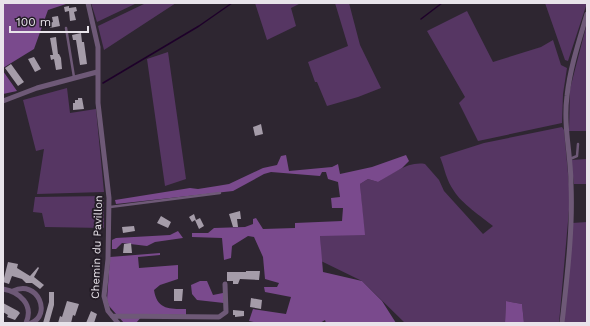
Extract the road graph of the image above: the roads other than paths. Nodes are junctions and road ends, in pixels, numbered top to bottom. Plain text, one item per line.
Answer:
1 (88, 3) edge
2 (587, 14) edge
3 (66, 28) dead end
4 (97, 72) junction
5 (74, 77) junction
6 (3, 101) edge
7 (578, 144) dead end
8 (569, 159) junction
9 (220, 193) dead end
10 (109, 207) junction
11 (225, 284) dead end
12 (3, 289) edge
13 (13, 291) junction
14 (112, 316) junction
15 (26, 323) edge
16 (31, 323) edge
17 (118, 323) edge
18 (562, 323) edge

1 - 4 street, Chemin du Pavillon
2 - 8 street
3 - 5 lane
4 - 5 street
4 - 10 street, Chemin du Pavillon
5 - 6 street
7 - 8 lane
8 - 18 street
9 - 10 lane
10 - 14 street, Chemin du Pavillon
11 - 14 street
12 - 13 street
13 - 15 street
13 - 16 street
14 - 17 street, Chemin du Pavillon

